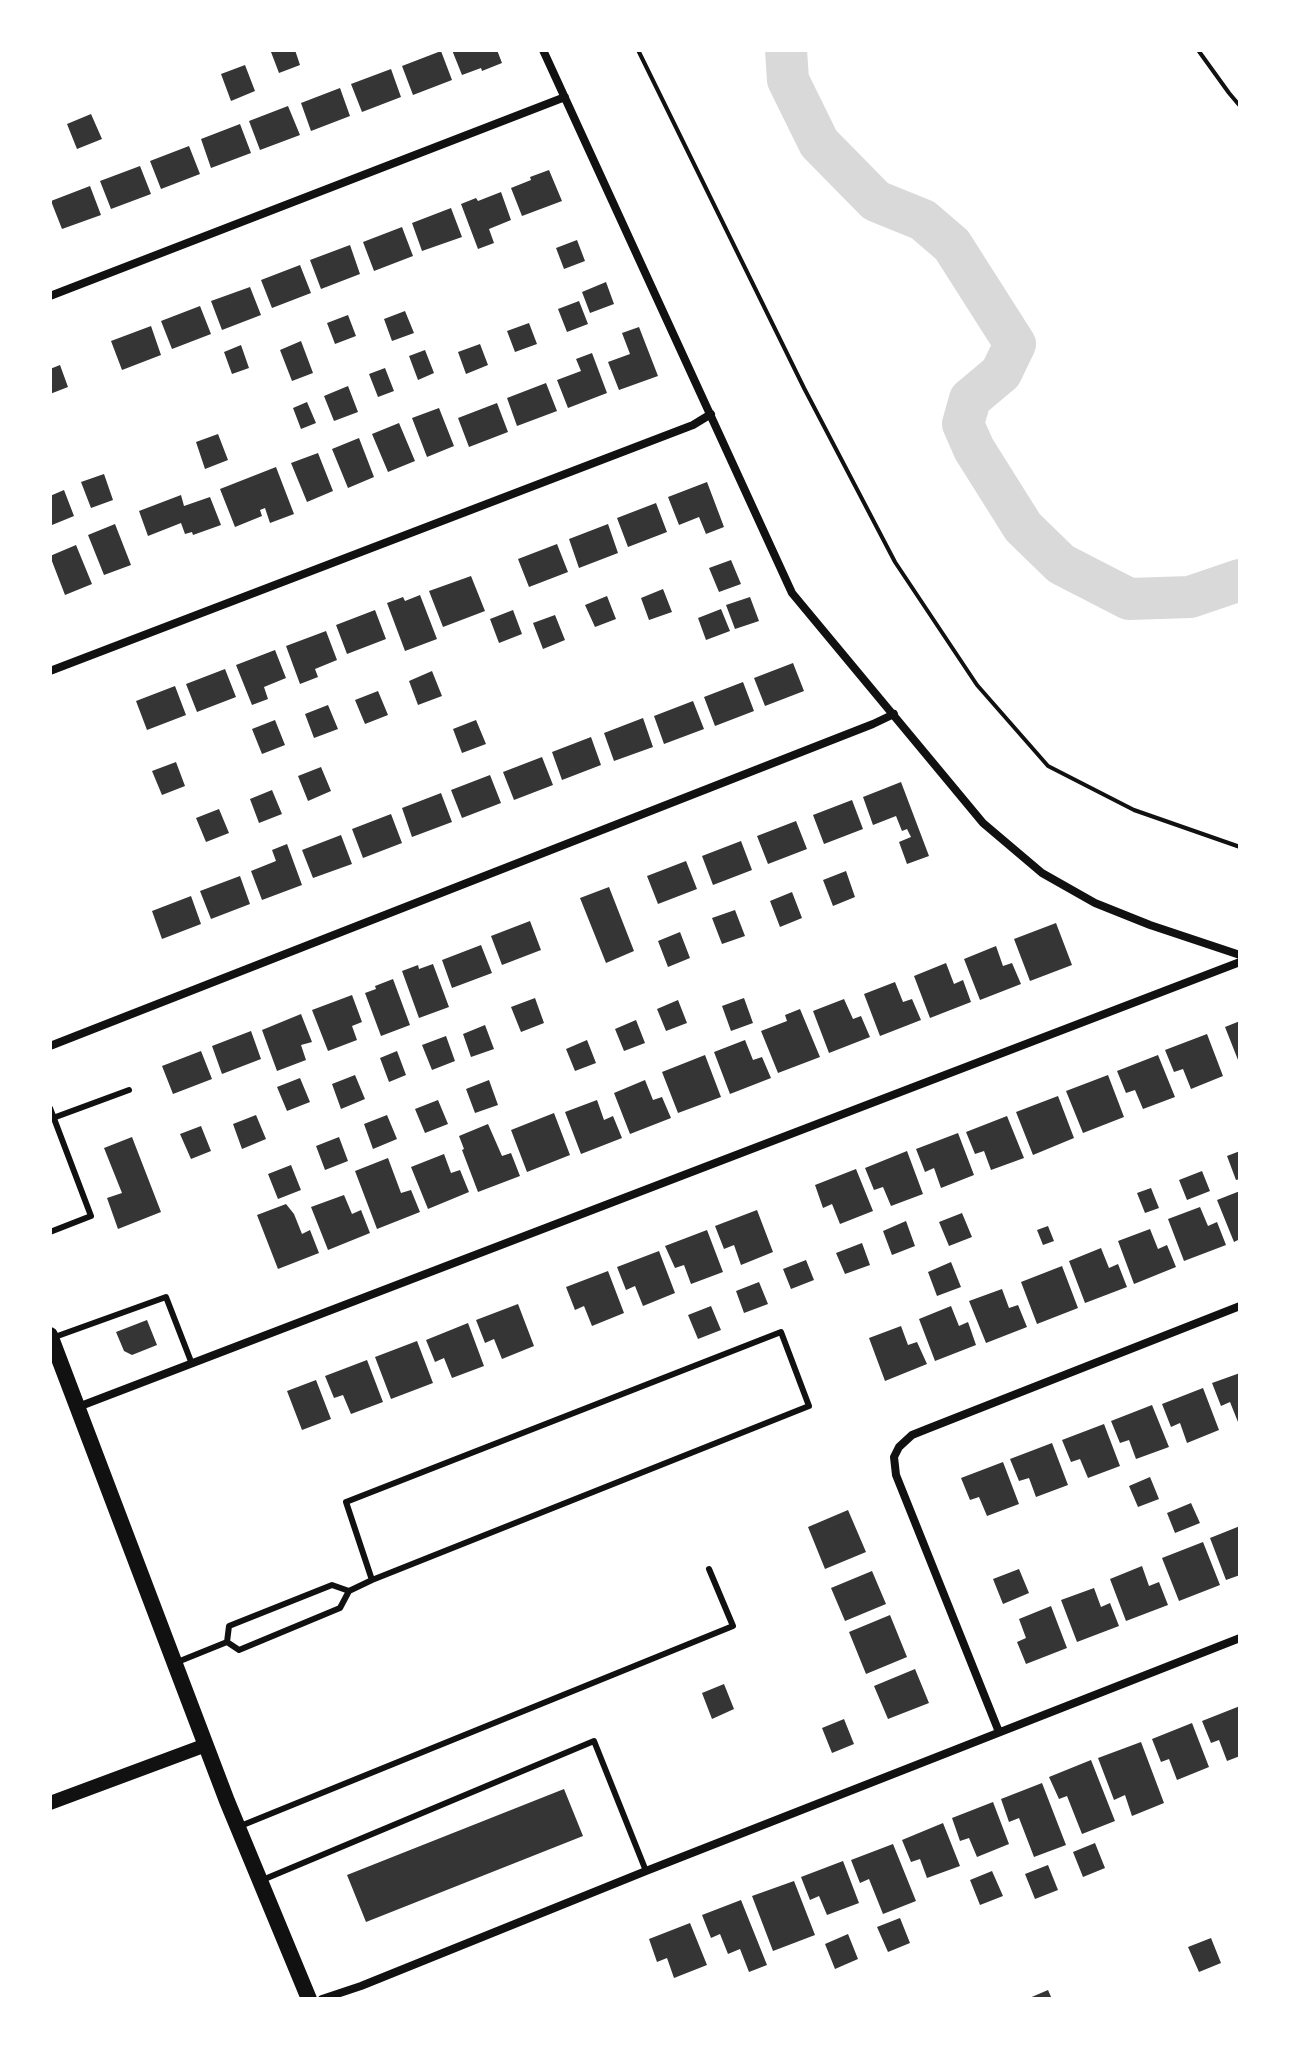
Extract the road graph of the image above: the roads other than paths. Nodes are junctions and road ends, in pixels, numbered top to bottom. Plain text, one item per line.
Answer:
1 (543, 50) edge
2 (565, 97) junction
3 (50, 296) edge
4 (711, 414) junction
5 (50, 671) edge
6 (894, 714) junction
7 (1240, 955) edge
8 (1240, 962) edge
9 (50, 1046) edge
10 (129, 1090) dead end
11 (50, 1108) edge
12 (52, 1119) edge
13 (50, 1232) edge
14 (1240, 1306) edge
15 (51, 1337) edge
16 (192, 1364) junction
17 (78, 1407) junction
18 (709, 1569) dead end
19 (372, 1580) junction
20 (349, 1591) junction
21 (1240, 1638) edge
22 (227, 1642) junction
23 (174, 1663) junction
24 (999, 1732) junction
25 (206, 1745) junction
26 (50, 1803) edge
27 (238, 1827) junction
28 (646, 1871) junction
29 (260, 1881) junction
30 (309, 1999) edge
31 (322, 1999) edge

1 - 2 street
2 - 3 street
2 - 4 street
4 - 5 street
4 - 6 street
6 - 7 street
6 - 9 street
8 - 16 street
10 - 12 lane
11 - 12 lane
12 - 13 lane
14 - 24 street
15 - 16 lane
15 - 17 main road
16 - 17 street
17 - 23 main road
18 - 27 lane
19 - 19 lane
19 - 20 lane
20 - 22 lane
20 - 22 lane
21 - 24 street
22 - 23 lane
23 - 25 main road
24 - 28 street
25 - 26 street
25 - 27 main road
27 - 29 main road
28 - 29 lane
28 - 31 street
29 - 30 main road

